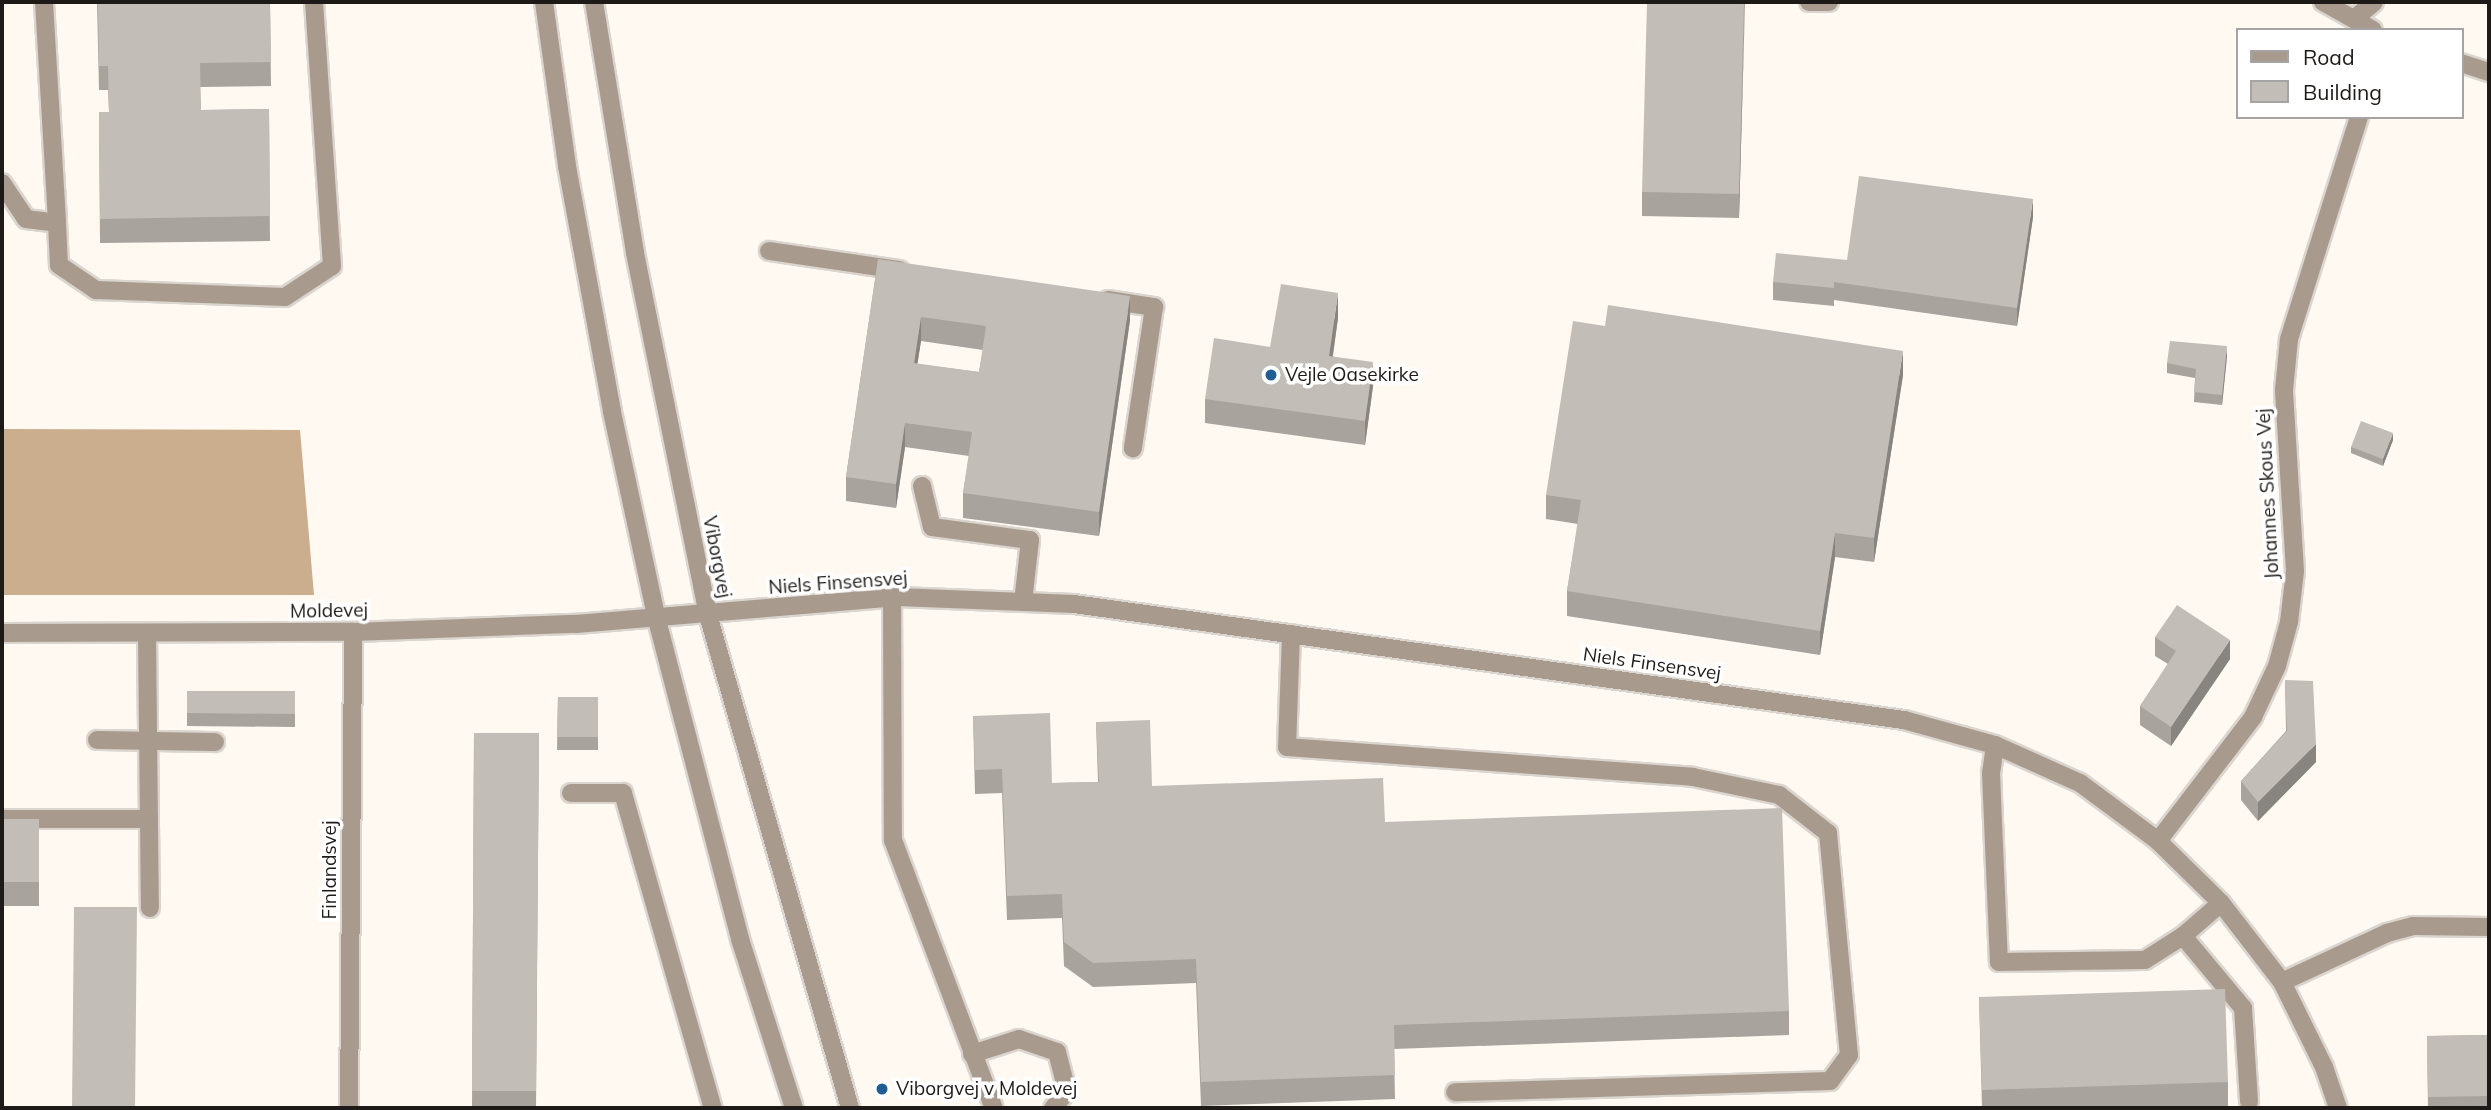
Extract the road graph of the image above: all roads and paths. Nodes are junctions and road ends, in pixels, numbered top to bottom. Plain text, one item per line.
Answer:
1 (44, 2) edge
2 (314, 2) edge
3 (544, 2) edge
4 (594, 2) edge
5 (1808, 2) edge
6 (1829, 2) edge
7 (2323, 2) edge
8 (2374, 2) edge
9 (2354, 19) junction
10 (2370, 28) edge
11 (2463, 63) edge
12 (2489, 72) edge
13 (2359, 119) edge
14 (2, 183) edge
15 (57, 223) junction
16 (769, 251) dead end
17 (920, 273) edge
18 (1085, 297) edge
19 (1133, 448) dead end
20 (922, 486) dead end
21 (892, 598) junction
22 (1023, 602) junction
23 (708, 615) junction
24 (657, 620) junction
25 (353, 632) junction
26 (2, 633) edge
27 (147, 633) junction
28 (1291, 634) junction
29 (97, 740) dead end
30 (148, 741) junction
31 (215, 742) dead end
32 (1995, 745) junction
33 (571, 793) dead end
34 (2, 819) edge
35 (149, 819) junction
36 (2158, 841) junction
37 (2221, 904) junction
38 (150, 908) dead end
39 (2489, 927) edge
40 (2183, 936) junction
41 (2282, 982) junction
42 (972, 1054) junction
43 (1455, 1092) dead end
44 (2249, 1102) dead end
45 (349, 1108) edge
46 (713, 1108) edge
47 (794, 1108) edge
48 (850, 1108) edge
49 (994, 1108) edge
50 (1053, 1108) edge
51 (2338, 1108) edge

1 - 15 street
2 - 15 street
3 - 24 street
4 - 23 street, Viborgvej
5 - 6 street
7 - 9 street
8 - 9 street
9 - 10 street
11 - 12 street
13 - 36 street, Johannes Skous Vej
14 - 15 street
16 - 17 street
18 - 19 street
20 - 22 street
21 - 22 street, Niels Finsensvej
21 - 23 street, Niels Finsensvej
21 - 42 street
22 - 28 street, Niels Finsensvej
23 - 24 street, Niels Finsensvej
23 - 48 street, Viborgvej
24 - 25 street, Moldevej
24 - 47 street
25 - 27 street, Moldevej
25 - 45 street, Finlandsvej
26 - 27 street, Moldevej
27 - 30 street
28 - 32 street, Niels Finsensvej
28 - 43 street
29 - 30 street
30 - 31 street
30 - 35 street
32 - 36 street, Niels Finsensvej
32 - 40 street
33 - 46 street
34 - 35 street
35 - 38 street
36 - 37 street, Niels Finsensvej
37 - 40 street
37 - 41 street, Niels Finsensvej
39 - 41 street
40 - 44 street
41 - 51 street, Niels Finsensvej
42 - 49 street
42 - 50 street

